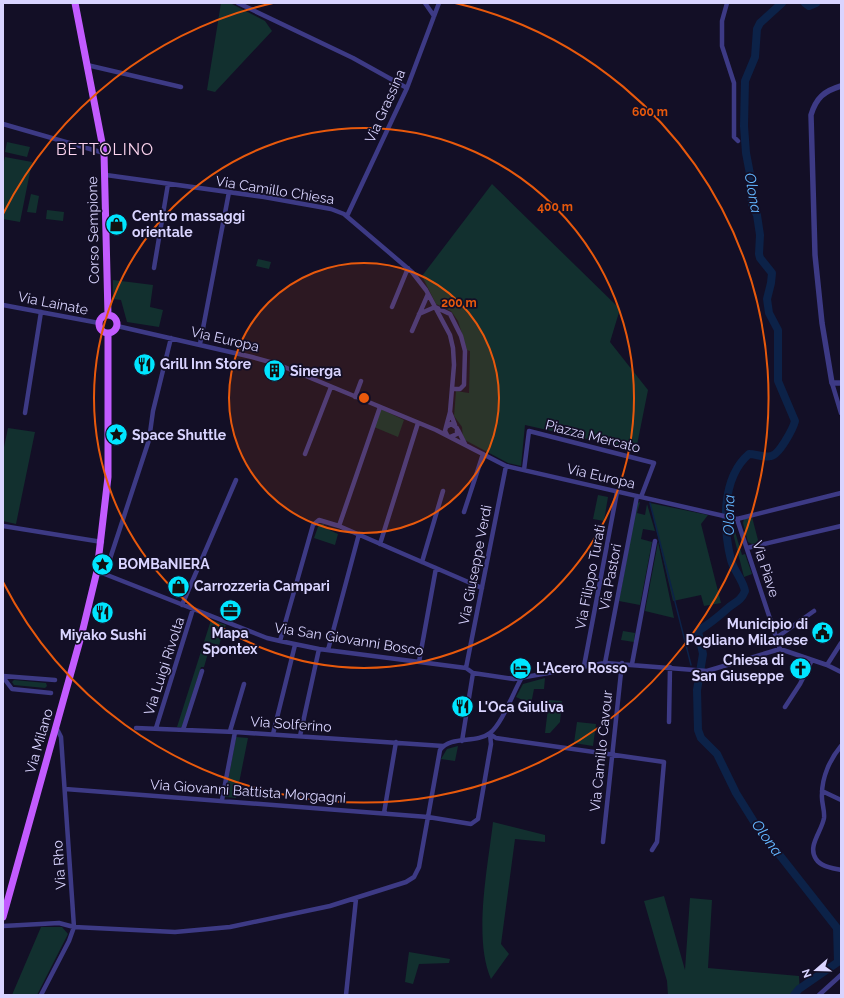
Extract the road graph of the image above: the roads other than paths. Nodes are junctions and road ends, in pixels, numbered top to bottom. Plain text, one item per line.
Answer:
1 (75, 3) edge
2 (238, 3) edge
3 (425, 3) edge
4 (439, 3) edge
5 (727, 3) edge
6 (434, 16) junction
7 (87, 65) junction
8 (181, 86) dead end
9 (841, 86) edge
10 (407, 88) junction
11 (3, 125) edge
12 (738, 141) dead end
13 (104, 153) junction
14 (106, 175) junction
15 (168, 184) junction
16 (229, 192) junction
17 (347, 216) junction
18 (154, 268) dead end
19 (408, 268) junction
20 (428, 294) junction
21 (3, 305) edge
22 (392, 307) dead end
23 (435, 307) junction
24 (41, 312) junction
25 (420, 314) junction
26 (108, 315) junction
27 (99, 323) junction
28 (117, 326) junction
29 (412, 331) dead end
30 (108, 333) junction
31 (171, 338) junction
32 (200, 344) junction
33 (361, 381) dead end
34 (832, 383) junction
35 (841, 383) edge
36 (331, 387) junction
37 (452, 389) junction
38 (355, 397) junction
39 (380, 408) junction
40 (25, 412) dead end
41 (450, 412) junction
42 (841, 413) edge
43 (418, 424) junction
44 (455, 425) junction
45 (446, 427) junction
46 (436, 430) junction
47 (458, 430) junction
48 (448, 436) junction
49 (465, 444) junction
50 (305, 454) dead end
51 (483, 454) junction
52 (506, 466) junction
53 (524, 470) junction
54 (236, 480) dead end
55 (443, 491) dead end
56 (617, 492) junction
57 (841, 493) edge
58 (639, 496) junction
59 (464, 512) dead end
60 (737, 519) junction
61 (3, 526) edge
62 (338, 526) junction
63 (841, 526) edge
64 (359, 534) junction
65 (655, 541) dead end
66 (102, 542) junction
67 (380, 544) junction
68 (747, 548) junction
69 (422, 562) junction
70 (436, 568) junction
71 (97, 571) junction
72 (105, 574) junction
73 (482, 588) junction
74 (182, 605) junction
75 (193, 610) junction
76 (814, 611) dead end
77 (776, 638) junction
78 (280, 641) junction
79 (841, 642) edge
80 (295, 645) junction
81 (319, 649) junction
82 (780, 649) junction
83 (328, 650) junction
84 (812, 660) junction
85 (419, 662) junction
86 (605, 662) junction
87 (622, 663) junction
88 (632, 664) junction
89 (827, 665) junction
90 (584, 666) junction
91 (670, 667) junction
92 (466, 668) junction
93 (202, 671) dead end
94 (841, 672) edge
95 (474, 673) junction
96 (3, 676) edge
97 (521, 679) junction
98 (55, 680) dead end
99 (244, 684) dead end
100 (51, 693) dead end
101 (785, 707) dead end
102 (669, 722) dead end
103 (56, 727) junction
104 (136, 728) dead end
105 (156, 728) junction
106 (183, 730) junction
107 (232, 732) junction
108 (273, 734) junction
109 (490, 734) junction
110 (300, 736) junction
111 (462, 741) junction
112 (396, 742) junction
113 (443, 746) junction
114 (841, 746) edge
115 (612, 754) junction
116 (65, 789) junction
117 (822, 791) junction
118 (222, 800) junction
119 (841, 800) edge
120 (384, 813) junction
121 (428, 817) junction
122 (603, 842) dead end
123 (652, 850) dead end
124 (841, 870) edge
125 (356, 899) junction
126 (3, 917) edge
127 (3, 926) edge
128 (74, 927) junction
129 (841, 975) edge
130 (41, 995) edge
131 (346, 995) edge
132 (819, 995) edge

1 - 7 main road, Corso Sempione
2 - 10 street
3 - 6 street
4 - 6 street, Via Grassina
5 - 12 street
6 - 10 street, Via Grassina
7 - 8 street
7 - 13 main road, Corso Sempione
9 - 34 street
10 - 17 street, Via Grassina
11 - 13 street
13 - 14 main road, Corso Sempione
14 - 15 street, Via Camillo Chiesa
14 - 26 main road, Corso Sempione
15 - 16 street, Via Camillo Chiesa
15 - 18 street
16 - 17 street, Via Camillo Chiesa
16 - 32 street
17 - 19 street, Via Camillo Chiesa
19 - 20 street, Via Camillo Chiesa
19 - 22 street
20 - 23 street, Via Camillo Chiesa
20 - 25 street
21 - 24 street, Via Lainate
23 - 25 street
23 - 37 street, Via Camillo Chiesa
23 - 37 street
24 - 27 street, Via Lainate
24 - 40 street
25 - 29 street
26 - 27 main road
26 - 28 main road
27 - 30 main road
28 - 30 main road
28 - 31 street, Via Europa
30 - 66 main road
31 - 32 street, Via Europa
31 - 72 street
32 - 36 street, Via Europa
33 - 38 street
34 - 35 street
34 - 42 street
36 - 38 street, Via Europa
36 - 50 street
37 - 41 street, Via Camillo Chiesa
38 - 39 street, Via Europa
39 - 43 street, Via Europa
39 - 62 street
41 - 44 street, Via Camillo Chiesa
41 - 45 street, Via Camillo Chiesa
43 - 46 street, Via Europa
43 - 67 street
44 - 45 street
44 - 47 street
45 - 46 street
45 - 48 street
46 - 48 street, Via Europa
47 - 48 street
47 - 49 street
48 - 49 street, Via Europa
49 - 51 street, Via Europa
51 - 52 street, Via Europa
51 - 59 street
52 - 53 street, Via Europa
52 - 73 street, Via Giuseppe Verdi
53 - 56 street, Via Europa
53 - 58 street, Piazza Mercato
54 - 74 street
55 - 69 street
56 - 58 street, Via Europa
56 - 90 street, Via Filippo Turati
57 - 60 street
58 - 60 street, Via Europa
58 - 86 street, Via Pastori
60 - 68 street, Via Piave
61 - 66 street
62 - 64 street
62 - 78 street
63 - 68 street
64 - 67 street
64 - 83 street
65 - 88 street
66 - 71 main road
67 - 69 street
68 - 77 street, Via Piave
69 - 70 street
70 - 73 street
70 - 85 street
71 - 72 street, Via San Giovanni Bosco
71 - 103 main road, Via Milano
72 - 74 street, Via San Giovanni Bosco
73 - 92 street, Via Giuseppe Verdi
74 - 75 street, Via San Giovanni Bosco
75 - 78 street, Via San Giovanni Bosco
75 - 105 street, Via Luigi Rivolta
76 - 77 street
77 - 82 street, Via Piave
78 - 80 street, Via San Giovanni Bosco
79 - 89 street
80 - 81 street, Via San Giovanni Bosco
80 - 108 street
81 - 83 street, Via San Giovanni Bosco
81 - 110 street
82 - 84 street
82 - 91 street
83 - 85 street, Via San Giovanni Bosco
84 - 89 street
84 - 101 street
85 - 92 street, Via San Giovanni Bosco
86 - 87 street
86 - 90 street
87 - 88 street
87 - 115 street, Via Camillo Cavour
88 - 91 street
89 - 94 street
90 - 97 street
91 - 102 street
92 - 95 street
93 - 106 street
95 - 97 street
95 - 111 street
96 - 98 street
96 - 100 street
97 - 109 street
99 - 107 street
103 - 116 street, Via Rho
103 - 126 main road, Via Milano
104 - 105 street, Via Solferino
105 - 106 street, Via Solferino
106 - 107 street, Via Solferino
107 - 108 street, Via Solferino
107 - 118 street
108 - 110 street, Via Solferino
109 - 111 street, Via Solferino
109 - 115 street
109 - 121 street, Via Giovanni Battista Morgagni
110 - 112 street, Via Solferino
111 - 113 street, Via Solferino
112 - 113 street, Via Solferino
112 - 120 street
113 - 121 street
114 - 117 street
115 - 122 street, Via Camillo Cavour
115 - 123 street
116 - 118 street, Via Giovanni Battista Morgagni
116 - 128 street, Via Rho
117 - 119 street
117 - 124 street
118 - 120 street, Via Giovanni Battista Morgagni
120 - 121 street, Via Giovanni Battista Morgagni
121 - 125 street
125 - 128 street
125 - 131 street
127 - 128 street
128 - 130 street, Via Rho
129 - 132 street

